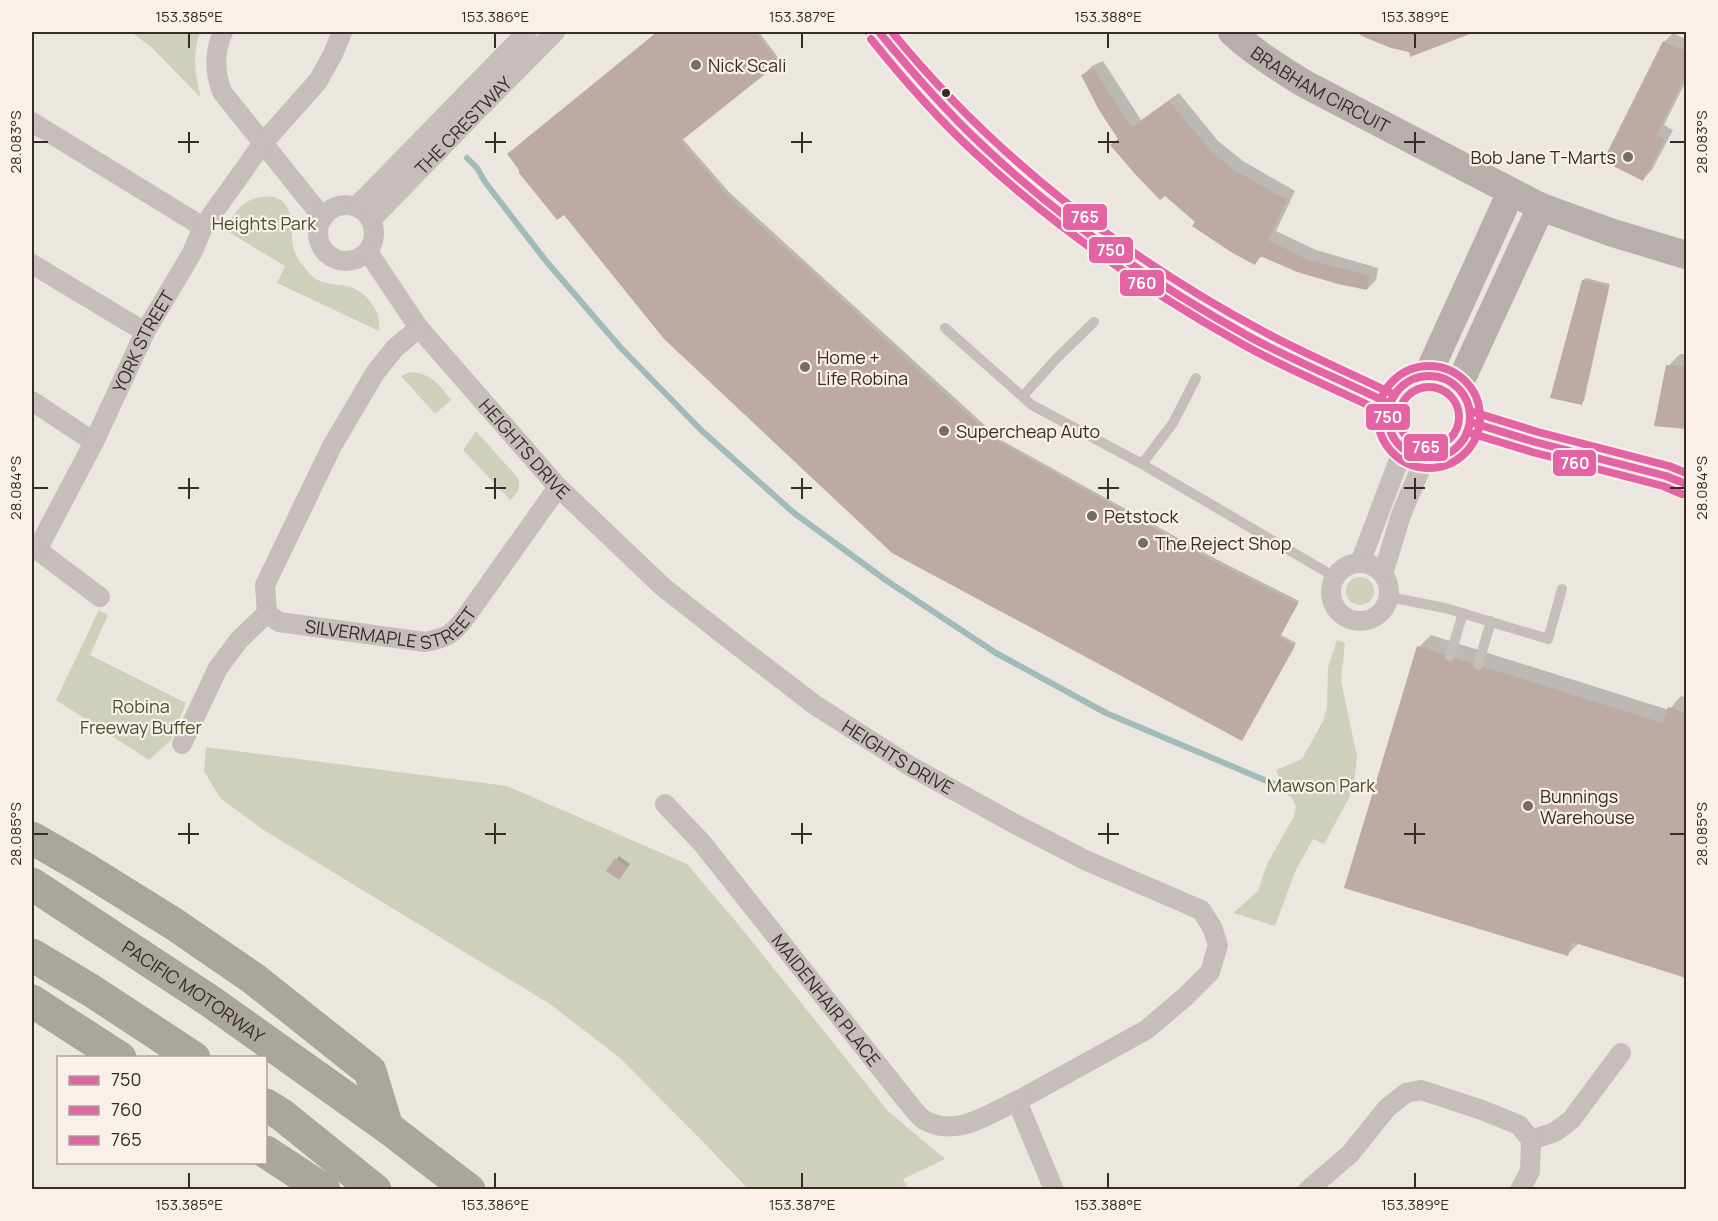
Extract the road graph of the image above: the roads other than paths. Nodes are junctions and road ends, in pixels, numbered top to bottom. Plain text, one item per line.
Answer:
1 (223, 32) edge
2 (342, 32) edge
3 (527, 32) edge
4 (555, 32) edge
5 (879, 32) edge
6 (1232, 32) edge
7 (32, 122) edge
8 (263, 143) junction
9 (1511, 192) junction
10 (356, 207) junction
11 (1541, 207) junction
12 (323, 218) junction
13 (371, 220) junction
14 (203, 227) junction
15 (368, 252) junction
16 (1686, 255) edge
17 (32, 264) edge
18 (1094, 322) dead end
19 (419, 328) junction
20 (945, 328) dead end
21 (145, 332) junction
22 (1427, 376) junction
23 (1196, 378) dead end
24 (1458, 387) junction
25 (1023, 396) junction
26 (32, 401) edge
27 (1390, 404) junction
28 (1470, 422) junction
29 (94, 442) junction
30 (1414, 453) junction
31 (1142, 464) junction
32 (1680, 480) edge
33 (558, 487) junction
34 (34, 548) edge
35 (1360, 563) junction
36 (1383, 574) junction
37 (1335, 576) junction
38 (1562, 589) dead end
39 (100, 597) dead end
40 (1389, 597) junction
41 (267, 613) junction
42 (1463, 613) junction
43 (1491, 621) junction
44 (1450, 656) dead end
45 (1478, 665) dead end
46 (182, 744) dead end
47 (665, 804) dead end
48 (32, 838) edge
49 (32, 884) edge
50 (32, 955) edge
51 (32, 1001) edge
52 (1621, 1053) dead end
53 (117, 1056) edge
54 (191, 1056) edge
55 (1017, 1101) junction
56 (267, 1106) edge
57 (387, 1127) junction
58 (1531, 1140) junction
59 (267, 1153) edge
60 (324, 1190) edge
61 (375, 1190) edge
62 (469, 1190) edge
63 (1054, 1190) edge
64 (1308, 1190) edge
65 (1520, 1190) edge

1 - 8 street
2 - 8 street, YORK STREET
3 - 10 street, THE CRESTWAY
4 - 13 street, THE CRESTWAY
5 - 27 street
6 - 9 street, BRABHAM CIRCUIT
7 - 14 street
8 - 12 street
8 - 14 street, YORK STREET
9 - 11 street, BRABHAM CIRCUIT
9 - 22 street
10 - 12 street
10 - 13 street
11 - 16 street, BRABHAM CIRCUIT
11 - 24 street
12 - 15 street
13 - 15 street
14 - 21 street, YORK STREET
15 - 19 street, HEIGHTS DRIVE
17 - 21 street
18 - 25 lane
19 - 33 street, HEIGHTS DRIVE
19 - 41 street
20 - 25 lane
21 - 29 street, YORK STREET
22 - 24 street
22 - 27 street
23 - 31 lane
24 - 28 street
25 - 31 lane
26 - 29 street
27 - 30 street
28 - 30 street
28 - 32 street
29 - 34 street, YORK STREET
30 - 35 street
30 - 36 street
31 - 37 lane
33 - 41 street, SILVERMAPLE STREET
33 - 55 street, HEIGHTS DRIVE
34 - 39 street
35 - 36 street
35 - 37 street
36 - 40 street
37 - 40 street
38 - 43 lane
40 - 42 lane
41 - 46 street
42 - 43 lane
42 - 44 lane
43 - 45 lane
47 - 55 street, MAIDENHAIR PLACE
48 - 57 highway
49 - 57 highway, PACIFIC MOTORWAY
50 - 54 highway
51 - 53 highway
52 - 58 street
55 - 63 street
56 - 61 highway
57 - 62 highway, PACIFIC MOTORWAY
58 - 64 street
58 - 65 street
59 - 60 highway

